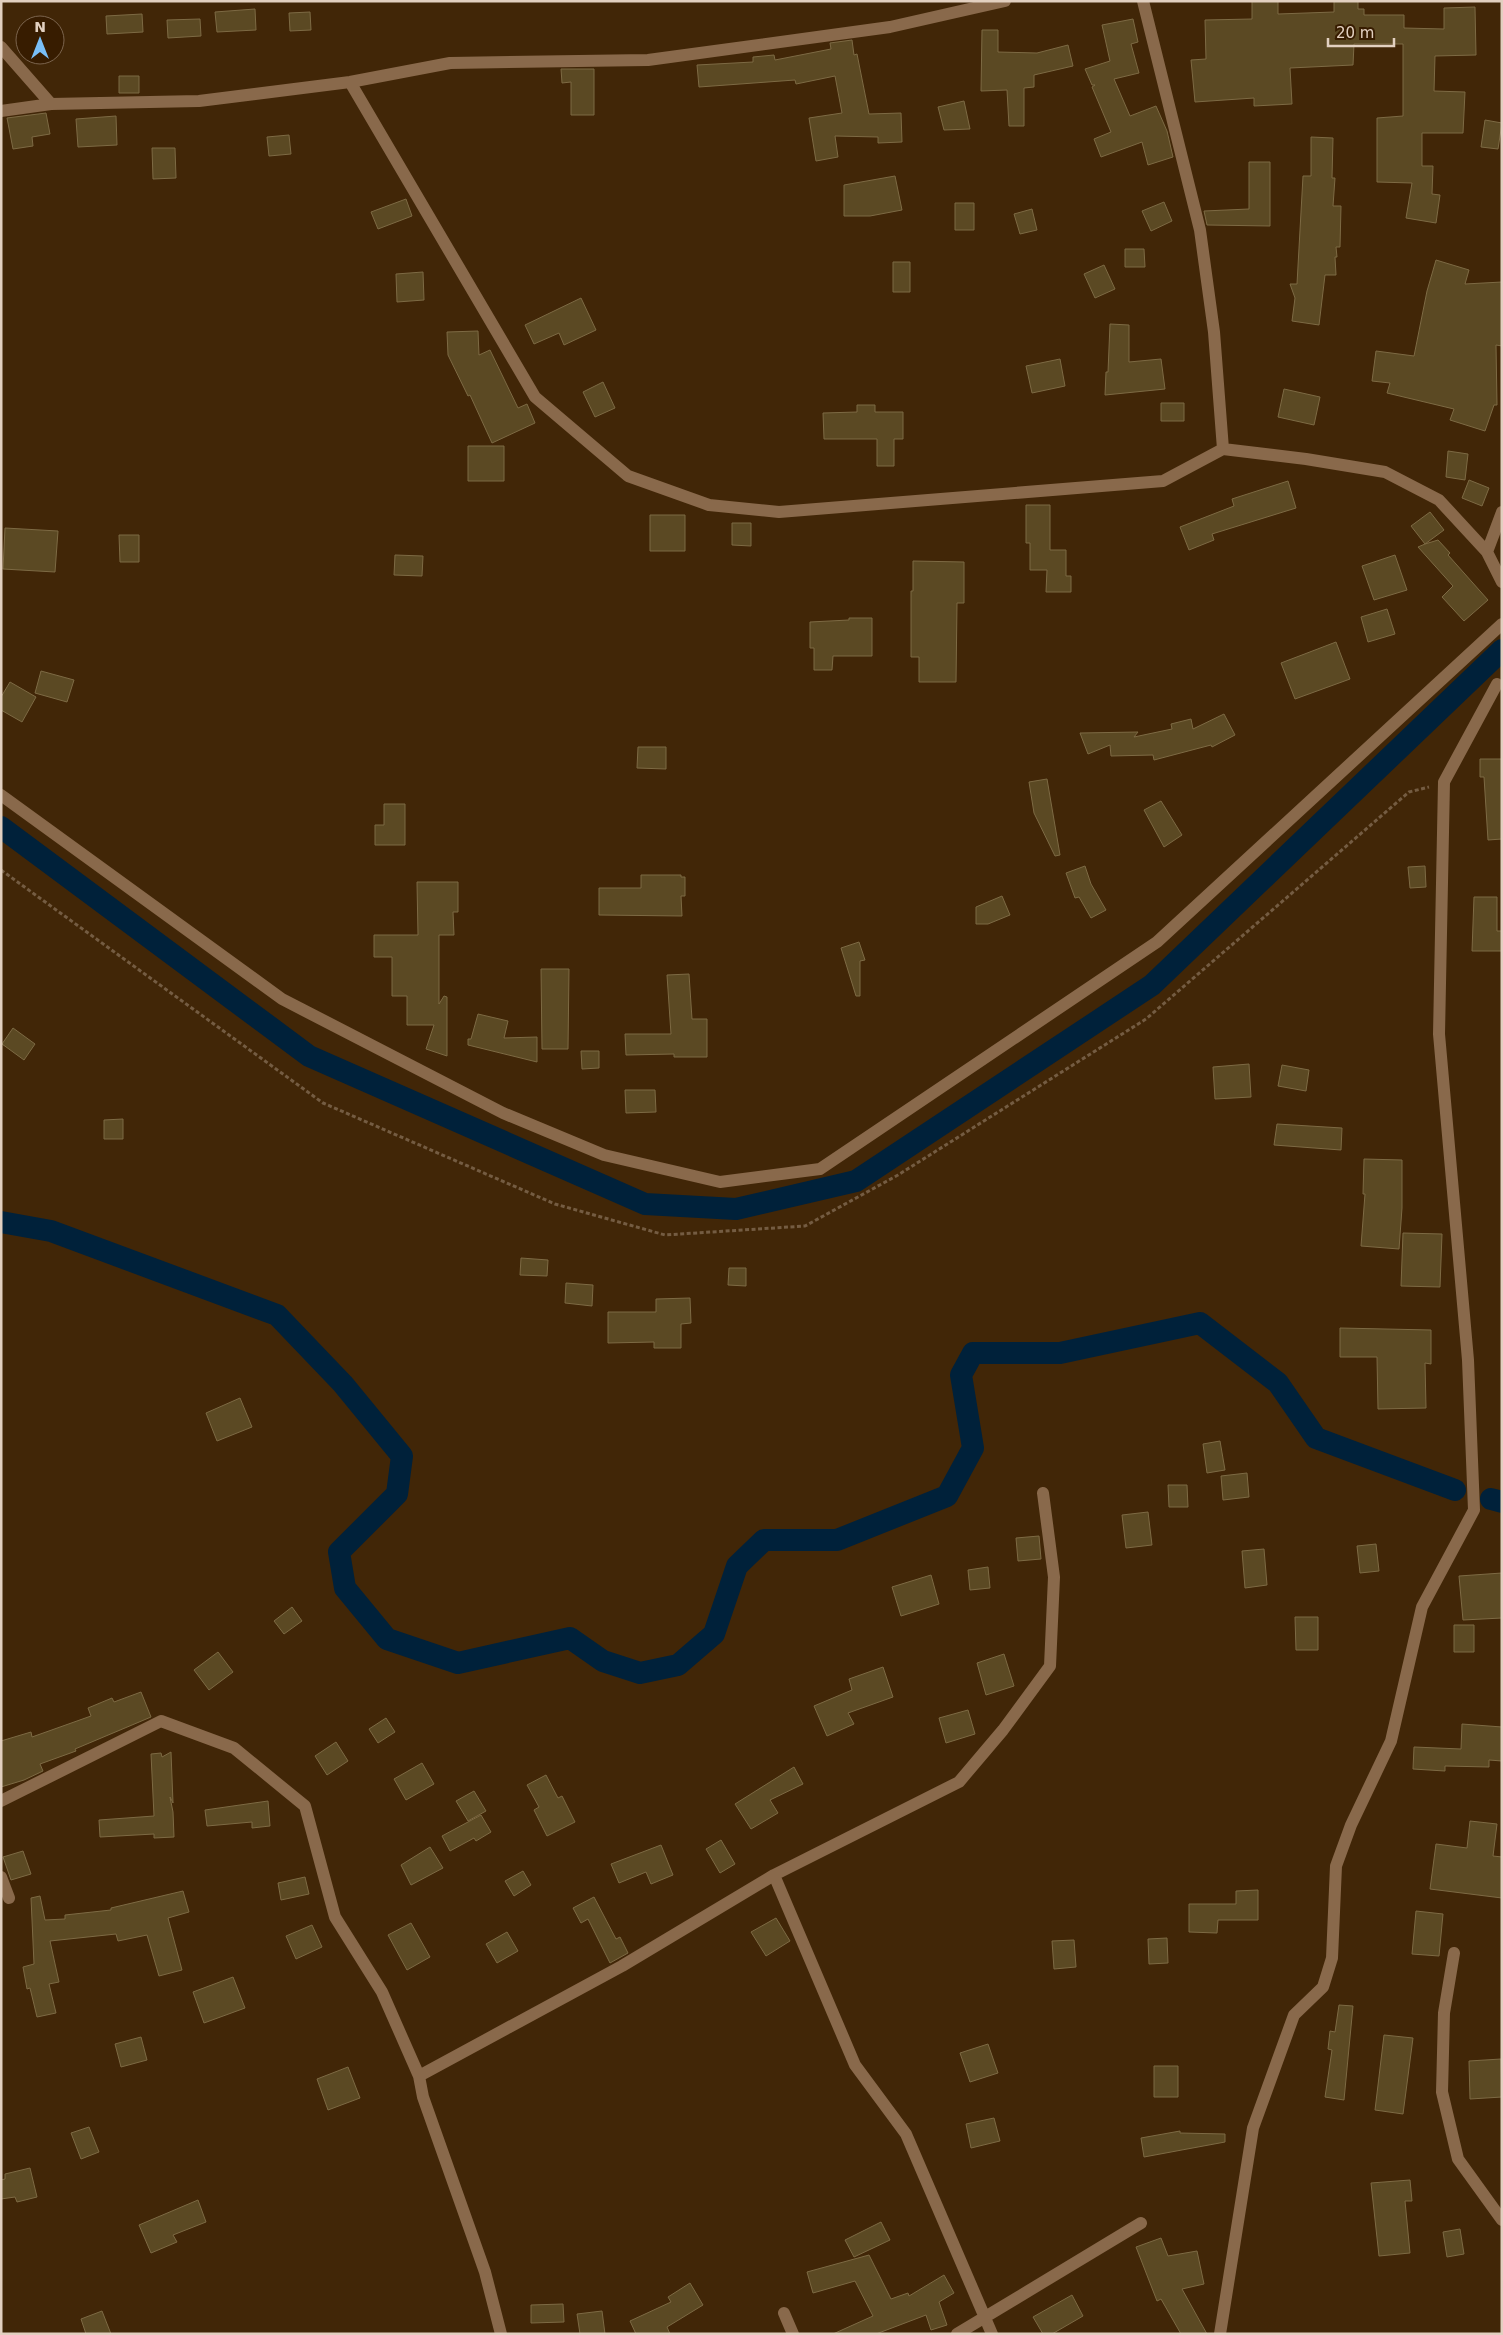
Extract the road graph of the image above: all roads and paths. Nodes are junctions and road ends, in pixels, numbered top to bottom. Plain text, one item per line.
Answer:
1 (1005, 1) edge
2 (1143, 1) edge
3 (1, 48) edge
4 (350, 82) junction
5 (51, 104) junction
6 (1, 111) edge
7 (1223, 449) junction
8 (1502, 512) edge
9 (1487, 552) junction
10 (1502, 582) edge
11 (1502, 624) edge
12 (1497, 684) dead end
13 (1444, 782) junction
14 (1, 795) edge
15 (1, 870) edge
16 (1043, 1492) dead end
17 (1, 1801) edge
18 (774, 1875) junction
19 (1, 1877) edge
20 (10, 1898) dead end
21 (1454, 1953) dead end
22 (419, 2076) junction
23 (1502, 2220) edge
24 (1141, 2223) dead end
25 (784, 2313) dead end
26 (984, 2316) junction
27 (501, 2334) edge
28 (793, 2334) edge
29 (957, 2334) edge
30 (992, 2334) edge
31 (1220, 2334) edge

1 - 4 street
2 - 7 street
3 - 5 street
4 - 5 street
4 - 7 street
5 - 6 street
7 - 9 street
8 - 9 street
9 - 10 street
11 - 14 street
12 - 13 street
13 - 15 path
13 - 31 street
16 - 18 street
17 - 22 street
18 - 22 street
18 - 26 street
19 - 20 street
21 - 23 street
22 - 27 street
24 - 26 street
25 - 28 street
26 - 29 street
26 - 30 street

